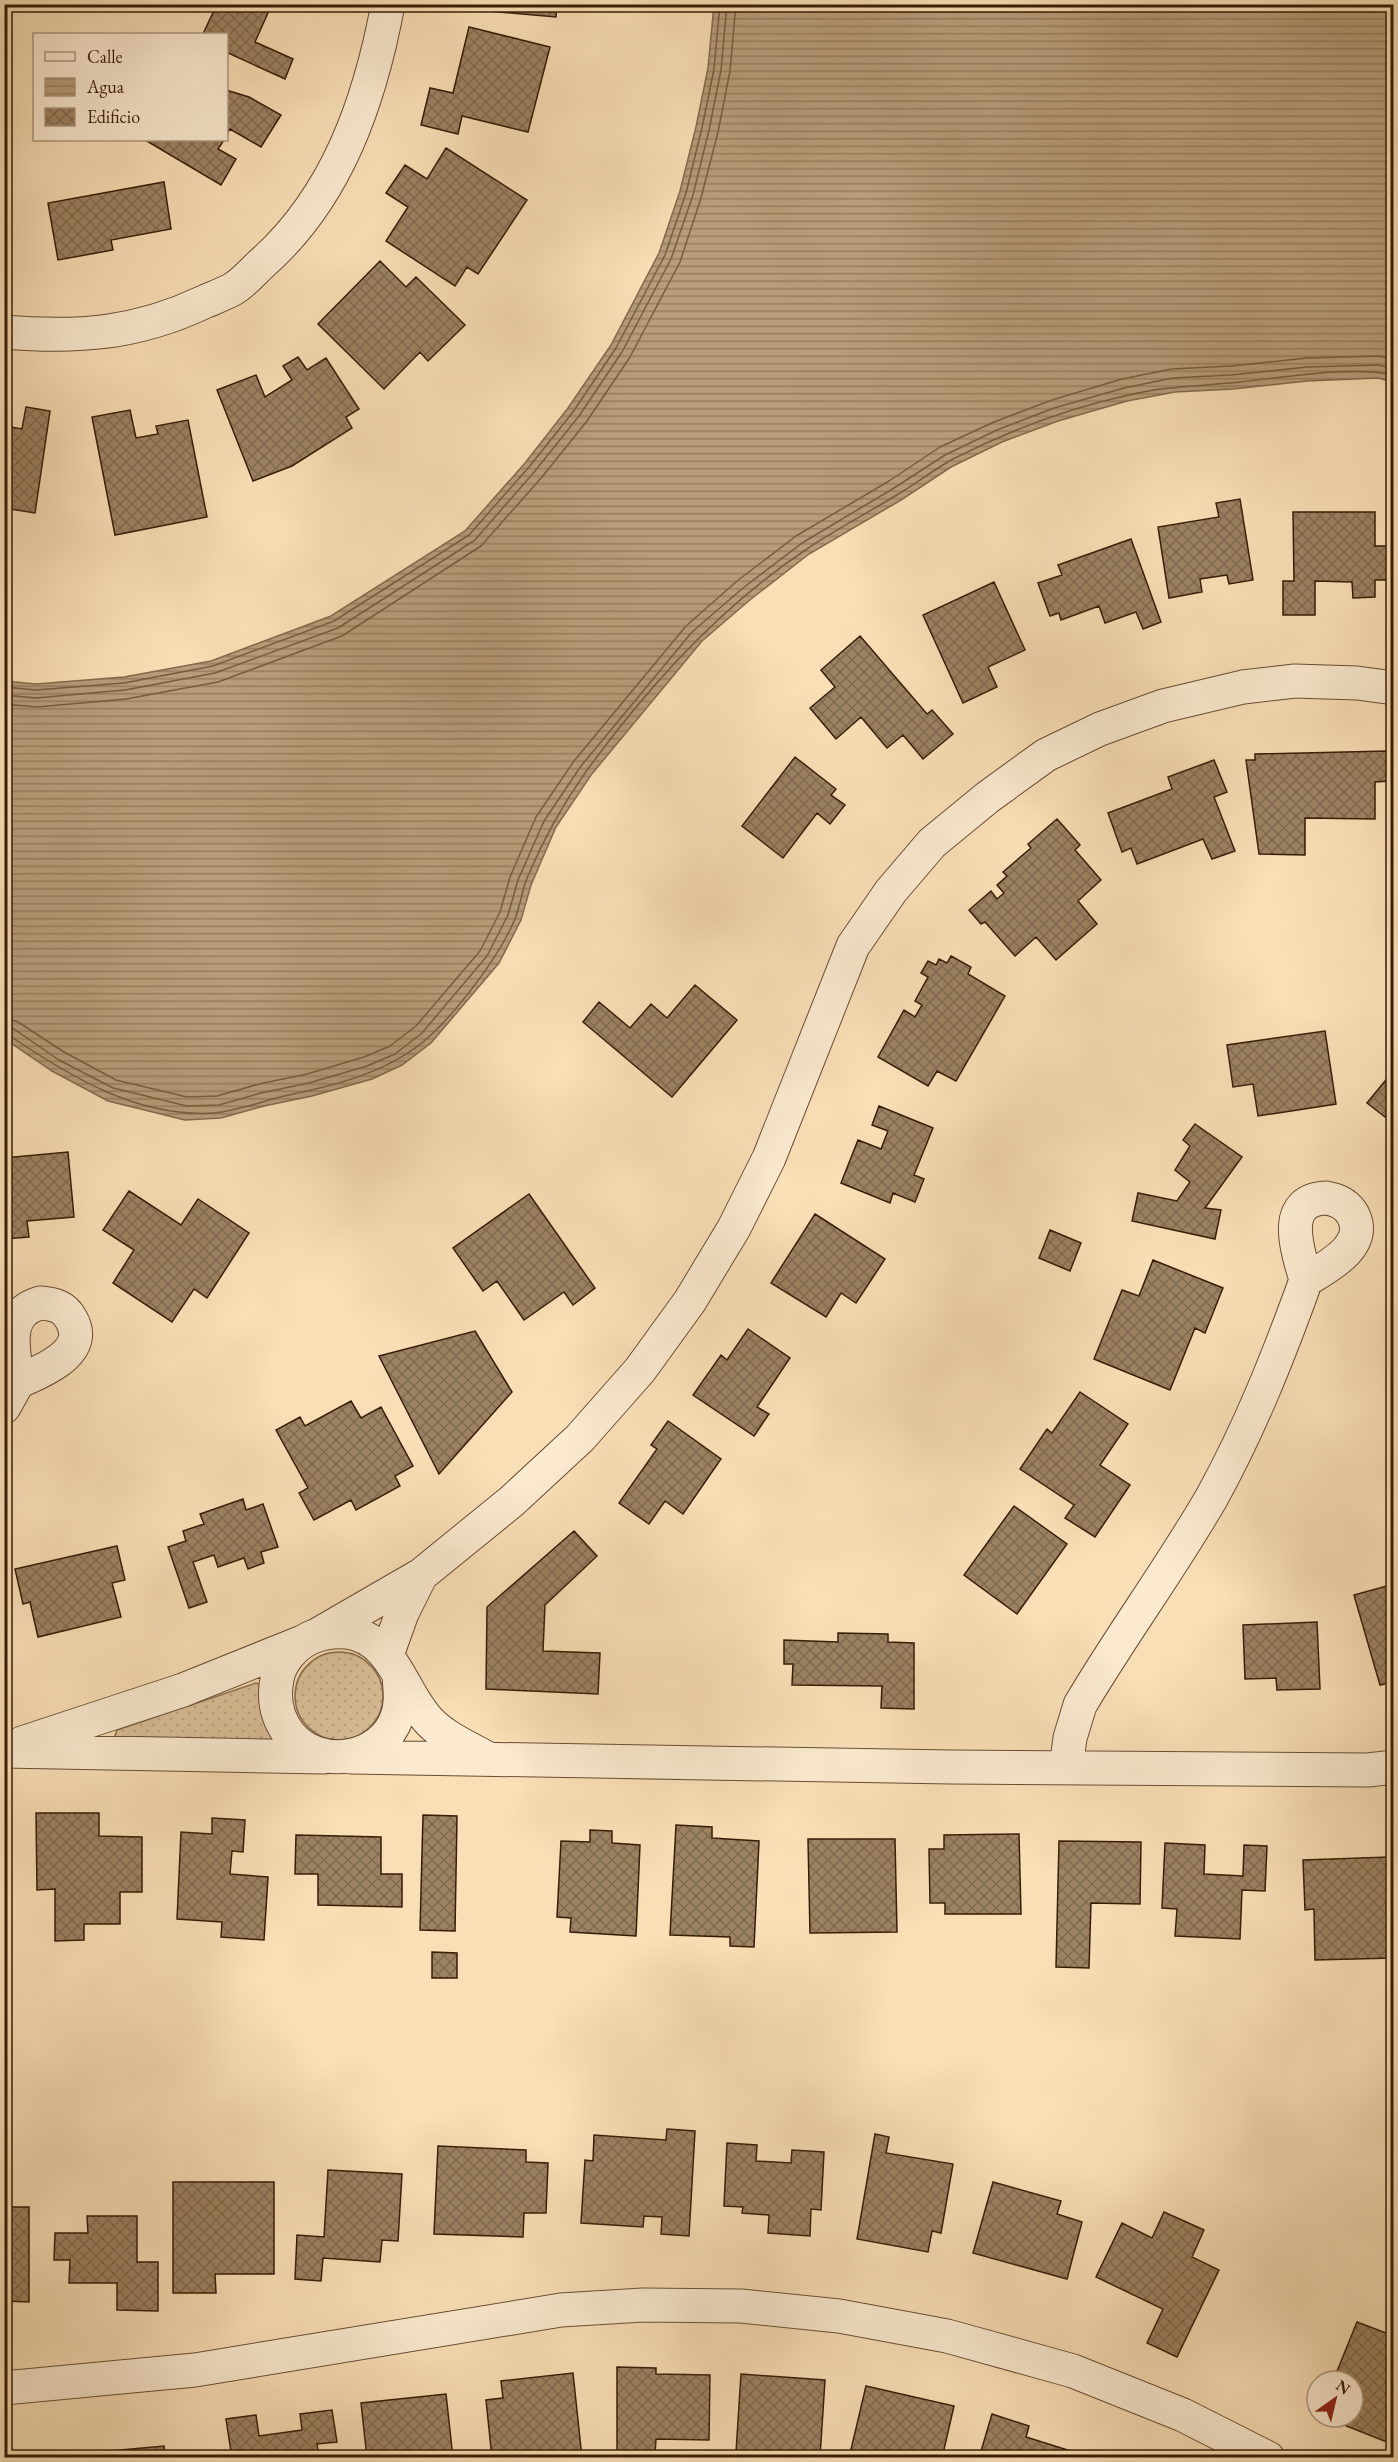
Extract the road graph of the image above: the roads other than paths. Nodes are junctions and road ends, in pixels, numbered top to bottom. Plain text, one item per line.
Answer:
1 (388, 4) edge
2 (4, 332) edge
3 (1394, 688) edge
4 (1306, 1280) dead end
5 (421, 1575) junction
6 (311, 1638) junction
7 (393, 1666) junction
8 (4, 1750) edge
9 (339, 1757) junction
10 (489, 1759) junction
11 (1394, 1767) edge
12 (1066, 1768) junction
13 (4, 2388) edge
14 (1268, 2457) edge

1 - 2 street
3 - 5 street
4 - 12 street
5 - 6 street
5 - 7 street
6 - 7 street
6 - 8 street
6 - 9 street
7 - 9 street
7 - 10 street
8 - 9 street
9 - 10 street
10 - 12 street
11 - 12 street
13 - 14 street

